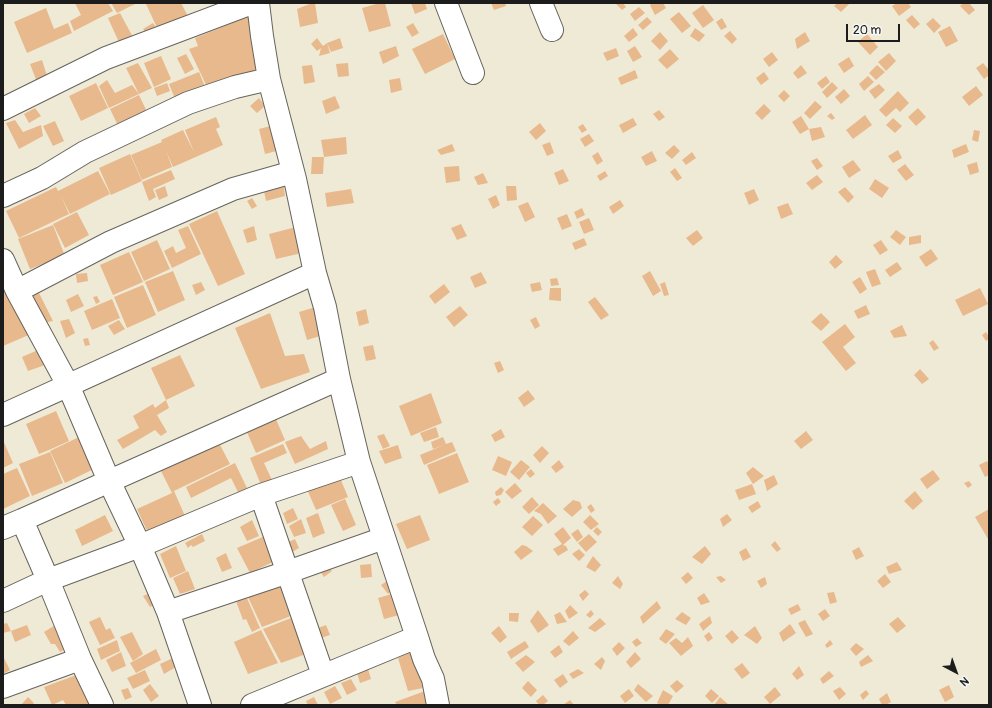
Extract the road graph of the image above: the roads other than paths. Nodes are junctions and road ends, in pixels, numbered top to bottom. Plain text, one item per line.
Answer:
1 (252, 3) edge
2 (258, 3) edge
3 (446, 3) edge
4 (541, 3) edge
5 (552, 30) dead end
6 (473, 73) dead end
7 (269, 79) junction
8 (3, 109) edge
9 (293, 172) junction
10 (3, 196) edge
11 (3, 260) edge
12 (315, 273) junction
13 (17, 291) junction
14 (339, 379) junction
15 (68, 385) junction
16 (3, 415) edge
17 (358, 462) junction
18 (110, 482) junction
19 (261, 495) junction
20 (12, 524) edge
21 (384, 538) junction
22 (140, 546) junction
23 (288, 572) junction
24 (48, 580) junction
25 (3, 601) edge
26 (168, 612) junction
27 (417, 637) junction
28 (80, 659) junction
29 (323, 675) junction
30 (3, 687) edge
31 (102, 705) edge
32 (200, 705) edge
33 (252, 705) edge
34 (438, 705) edge

1 - 8 street
2 - 7 street
3 - 6 street
4 - 5 street
7 - 9 street
7 - 10 street
9 - 12 street
9 - 13 street
11 - 13 street
12 - 14 street
12 - 15 street
13 - 15 street
14 - 17 street
14 - 18 street
15 - 16 street
15 - 18 street
17 - 19 street
17 - 21 street
18 - 20 street
18 - 22 street
19 - 22 street
19 - 23 street
20 - 24 street
21 - 23 street
21 - 27 street
22 - 24 street
22 - 26 street
23 - 26 street
23 - 29 street
24 - 25 street
24 - 28 street
26 - 32 street
27 - 29 street
27 - 34 street
28 - 30 street
28 - 31 street
29 - 33 street

